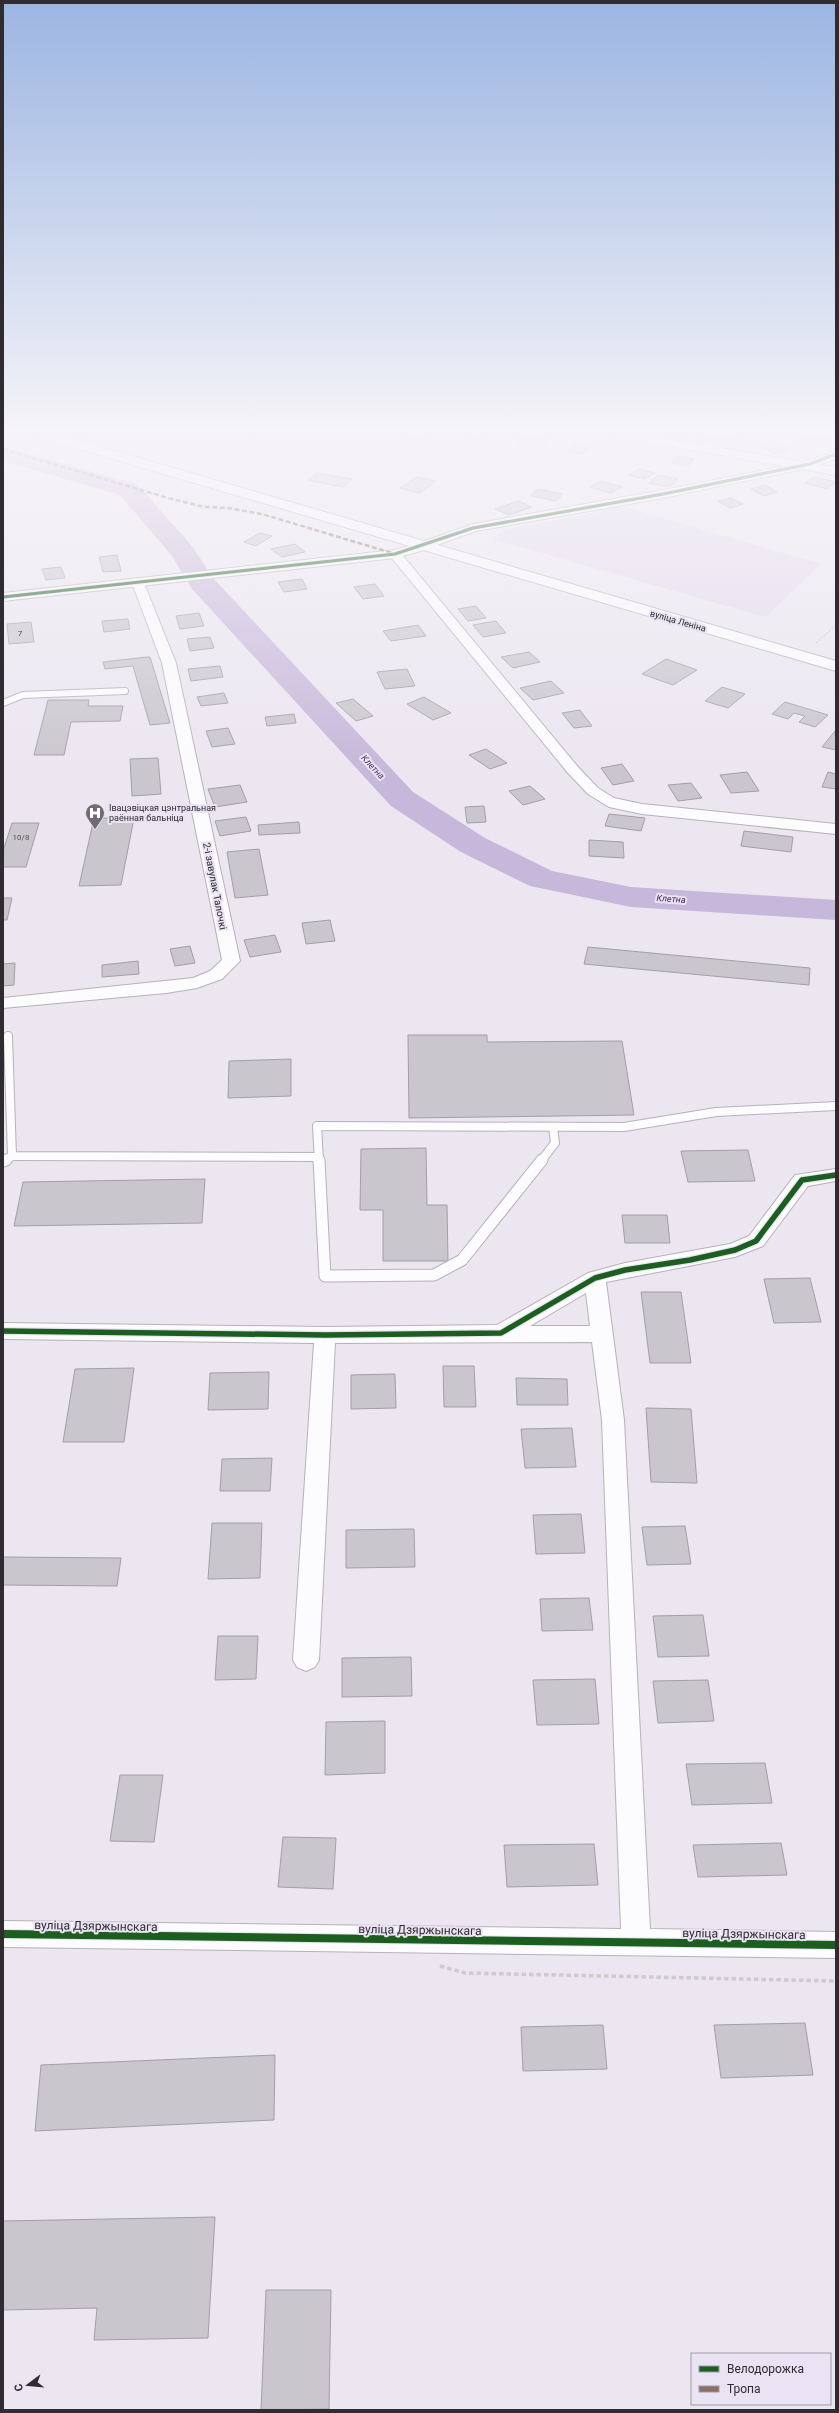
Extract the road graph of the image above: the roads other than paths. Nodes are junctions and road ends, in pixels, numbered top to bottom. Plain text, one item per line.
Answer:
1 (421, 547) edge
2 (425, 547) edge
3 (395, 554) junction
4 (138, 583) junction
5 (3, 598) edge
6 (836, 666) edge
7 (125, 692) dead end
8 (3, 703) edge
9 (836, 829) edge
10 (3, 1003) edge
11 (8, 1036) dead end
12 (836, 1106) edge
13 (553, 1127) junction
14 (319, 1157) junction
15 (8, 1159) edge
16 (836, 1175) edge
17 (595, 1278) junction
18 (3, 1331) edge
19 (501, 1333) junction
20 (602, 1334) junction
21 (325, 1335) junction
22 (306, 1660) dead end
23 (3, 1934) edge
24 (636, 1942) junction
25 (836, 1945) edge

1 - 3 main road
2 - 6 main road, вуліца Леніна
3 - 4 main road
3 - 9 street
4 - 5 main road
4 - 10 street, 2-і завулак Талочкі
7 - 8 lane
11 - 15 lane
12 - 13 lane
13 - 14 lane
13 - 14 lane
14 - 15 lane
16 - 17 street
17 - 19 street
17 - 20 street
18 - 21 street
19 - 20 street
19 - 21 street
20 - 24 street
21 - 22 street
23 - 24 street, вуліца Дзяржынскага
24 - 25 street, вуліца Дзяржынскага

